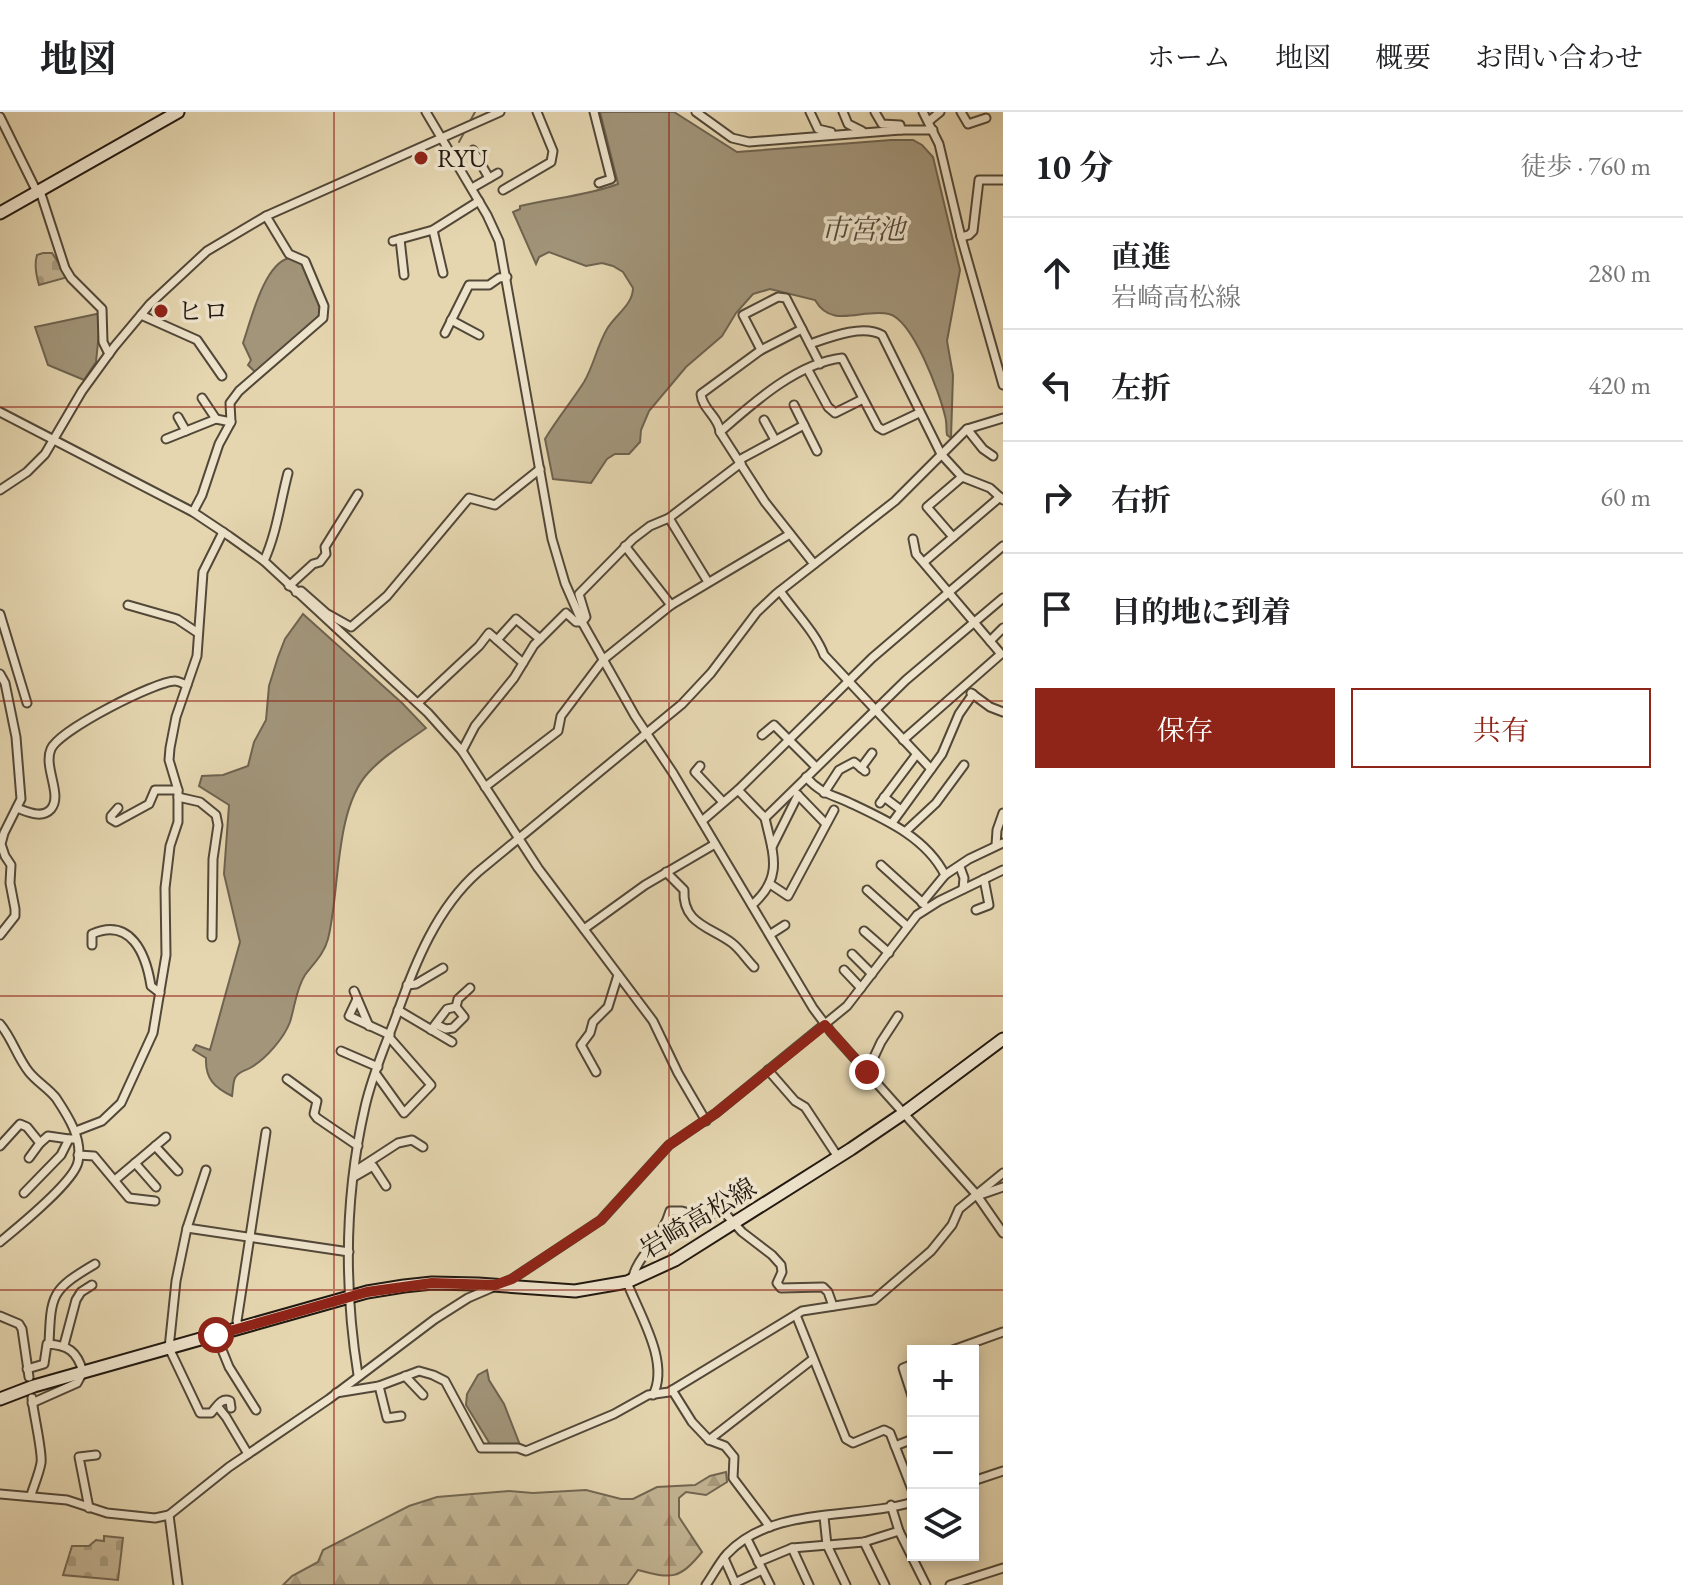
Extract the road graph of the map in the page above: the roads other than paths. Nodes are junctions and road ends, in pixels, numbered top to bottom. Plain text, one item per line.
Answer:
1 (178, 112) edge
2 (426, 112) edge
3 (537, 112) edge
4 (594, 112) edge
5 (696, 112) edge
6 (810, 112) edge
7 (843, 112) edge
8 (875, 112) edge
9 (923, 112) edge
10 (940, 112) edge
11 (961, 112) edge
12 (497, 113) edge
13 (0, 117) edge
14 (986, 118) dead end
15 (929, 121) junction
16 (901, 130) junction
17 (933, 130) junction
18 (863, 133) junction
19 (835, 135) junction
20 (441, 138) junction
21 (473, 150) dead end
22 (498, 173) dead end
23 (489, 178) junction
24 (1003, 180) edge
25 (599, 183) dead end
26 (472, 188) junction
27 (503, 190) dead end
28 (38, 192) junction
29 (479, 201) junction
30 (0, 213) edge
31 (266, 216) junction
32 (433, 230) junction
33 (961, 237) junction
34 (443, 273) dead end
35 (404, 275) dead end
36 (507, 277) junction
37 (141, 315) junction
38 (451, 320) junction
39 (802, 329) junction
40 (445, 333) dead end
41 (479, 335) dead end
42 (810, 344) junction
43 (761, 350) junction
44 (109, 354) junction
45 (820, 364) junction
46 (808, 370) junction
47 (222, 376) dead end
48 (1003, 385) edge
49 (202, 398) dead end
50 (863, 399) junction
51 (794, 405) dead end
52 (0, 412) edge
53 (919, 413) junction
54 (178, 417) dead end
55 (1003, 418) edge
56 (216, 419) junction
57 (764, 420) dead end
58 (231, 422) junction
59 (804, 425) junction
60 (967, 429) junction
61 (186, 431) junction
62 (720, 432) junction
63 (166, 439) dead end
64 (54, 440) junction
65 (775, 440) junction
66 (817, 451) dead end
67 (941, 454) junction
68 (993, 456) dead end
69 (740, 462) junction
70 (540, 469) junction
71 (288, 473) dead end
72 (962, 477) junction
73 (0, 490) edge
74 (358, 494) dead end
75 (1002, 499) edge
76 (193, 512) junction
77 (669, 518) junction
78 (223, 532) junction
79 (790, 534) junction
80 (953, 537) junction
81 (913, 539) dead end
82 (625, 546) junction
83 (1003, 546) edge
84 (264, 561) junction
85 (924, 562) junction
86 (814, 564) junction
87 (708, 582) junction
88 (292, 589) junction
89 (780, 591) junction
90 (949, 592) junction
91 (1003, 598) edge
92 (128, 605) dead end
93 (671, 605) junction
94 (0, 614) edge
95 (582, 622) junction
96 (975, 622) junction
97 (1003, 628) edge
98 (198, 633) junction
99 (540, 639) junction
100 (497, 640) junction
101 (990, 641) junction
102 (604, 659) junction
103 (523, 663) junction
104 (0, 674) edge
105 (848, 682) junction
106 (187, 685) junction
107 (964, 686) junction
108 (973, 694) junction
109 (27, 703) dead end
110 (418, 703) junction
111 (875, 711) junction
112 (1003, 712) edge
113 (646, 734) junction
114 (762, 735) dead end
115 (789, 739) junction
116 (903, 740) junction
117 (462, 751) junction
118 (872, 753) dead end
119 (916, 755) junction
120 (964, 765) dead end
121 (700, 766) dead end
122 (816, 767) junction
123 (931, 769) junction
124 (806, 777) junction
125 (485, 787) junction
126 (738, 790) junction
127 (796, 792) junction
128 (824, 793) junction
129 (178, 794) junction
130 (723, 802) junction
131 (17, 808) junction
132 (118, 808) dead end
133 (834, 810) dead end
134 (901, 810) junction
135 (1003, 813) edge
136 (765, 818) junction
137 (702, 821) junction
138 (892, 823) junction
139 (826, 824) junction
140 (906, 831) junction
141 (518, 839) junction
142 (715, 844) junction
143 (1000, 844) edge
144 (772, 847) junction
145 (881, 865) dead end
146 (960, 867) junction
147 (1003, 870) edge
148 (666, 872) junction
149 (945, 875) junction
150 (984, 879) junction
151 (770, 884) junction
152 (963, 889) junction
153 (867, 890) dead end
154 (752, 905) junction
155 (925, 905) junction
156 (976, 910) dead end
157 (785, 925) dead end
158 (907, 926) junction
159 (584, 929) junction
160 (864, 931) dead end
161 (771, 934) junction
162 (0, 935) edge
163 (212, 937) dead end
164 (92, 945) dead end
165 (889, 953) junction
166 (852, 954) dead end
167 (754, 967) dead end
168 (443, 968) dead end
169 (844, 970) dead end
170 (872, 974) junction
171 (618, 975) junction
172 (407, 985) junction
173 (470, 988) dead end
174 (861, 988) junction
175 (160, 993) junction
176 (456, 1007) junction
177 (398, 1010) junction
178 (898, 1016) dead end
179 (0, 1024) edge
180 (825, 1025) junction
181 (369, 1026) junction
182 (434, 1027) junction
183 (389, 1036) junction
184 (1003, 1039) edge
185 (452, 1042) dead end
186 (341, 1051) dead end
187 (377, 1070) junction
188 (768, 1070) junction
189 (596, 1072) dead end
190 (867, 1072) junction
191 (287, 1079) dead end
192 (904, 1113) junction
193 (706, 1121) junction
194 (266, 1132) dead end
195 (74, 1136) junction
196 (166, 1137) dead end
197 (40, 1143) junction
198 (0, 1146) edge
199 (155, 1146) junction
200 (358, 1146) junction
201 (423, 1147) dead end
202 (78, 1155) junction
203 (838, 1157) junction
204 (29, 1158) dead end
205 (135, 1163) junction
206 (206, 1170) dead end
207 (178, 1171) dead end
208 (1003, 1173) edge
209 (355, 1174) junction
210 (115, 1180) junction
211 (386, 1186) dead end
212 (156, 1187) dead end
213 (1003, 1187) edge
214 (24, 1193) dead end
215 (977, 1195) junction
216 (155, 1201) dead end
217 (735, 1223) junction
218 (187, 1228) junction
219 (1003, 1233) edge
220 (252, 1238) junction
221 (0, 1242) edge
222 (349, 1252) junction
223 (95, 1264) dead end
224 (630, 1281) junction
225 (92, 1285) dead end
226 (495, 1285) junction
227 (350, 1297) junction
228 (833, 1306) junction
229 (796, 1315) junction
230 (0, 1316) edge
231 (239, 1328) junction
232 (1003, 1332) edge
233 (216, 1335) junction
234 (49, 1344) junction
235 (64, 1345) junction
236 (967, 1345) edge
237 (169, 1348) junction
238 (813, 1359) junction
239 (83, 1372) junction
240 (358, 1375) junction
241 (405, 1376) junction
242 (379, 1386) junction
243 (672, 1390) junction
244 (336, 1393) junction
245 (423, 1395) dead end
246 (653, 1395) junction
247 (0, 1399) edge
248 (218, 1407) junction
249 (231, 1408) dead end
250 (256, 1410) dead end
251 (401, 1416) dead end
252 (709, 1440) junction
253 (907, 1441) edge
254 (895, 1446) junction
255 (248, 1454) junction
256 (96, 1455) dead end
257 (1003, 1471) edge
258 (979, 1479) edge
259 (912, 1489) edge
260 (0, 1494) edge
261 (31, 1495) junction
262 (907, 1503) edge
263 (891, 1505) junction
264 (89, 1508) junction
265 (169, 1515) junction
266 (824, 1517) junction
267 (770, 1527) junction
268 (899, 1531) junction
269 (747, 1539) junction
270 (864, 1542) junction
271 (827, 1545) junction
272 (792, 1548) junction
273 (724, 1558) junction
274 (758, 1562) junction
275 (1002, 1569) edge
276 (762, 1570) junction
277 (967, 1583) edge
278 (735, 1584) edge
279 (178, 1585) edge
280 (706, 1585) edge
281 (770, 1585) edge
282 (809, 1585) edge
283 (846, 1585) edge
284 (885, 1585) edge
285 (926, 1585) edge
286 (950, 1585) edge

1 - 28 main road
2 - 20 street
3 - 27 street
4 - 25 street
5 - 19 street
6 - 19 street
7 - 18 street
8 - 16 street
9 - 15 street
10 - 15 street
11 - 14 street
12 - 20 street
13 - 28 street
15 - 17 street
16 - 17 street
16 - 18 street
17 - 33 street
18 - 19 street
20 - 26 street
20 - 31 street
21 - 23 street
22 - 23 street
23 - 26 street
24 - 33 street
26 - 29 street
28 - 30 main road
28 - 44 street
29 - 32 street
29 - 36 street
31 - 37 street
31 - 58 street
32 - 34 street
32 - 35 street
33 - 48 street
36 - 38 street
36 - 70 street
37 - 44 street
37 - 47 street
38 - 40 street
38 - 41 street
39 - 42 street
39 - 43 street
39 - 43 street
42 - 45 street
42 - 53 street
43 - 62 street
44 - 64 street
45 - 46 street
45 - 50 street
46 - 50 street
46 - 62 street
49 - 56 street
50 - 53 street
51 - 59 street
52 - 64 street
53 - 67 street
54 - 61 street
55 - 60 street
56 - 58 street
56 - 61 street
57 - 65 street
58 - 76 street
59 - 65 street
59 - 66 street
60 - 67 street
60 - 68 street
61 - 63 street
62 - 69 street
64 - 73 street
64 - 76 street
65 - 69 street
67 - 72 street
67 - 86 street
69 - 77 street
69 - 79 street
70 - 88 street
70 - 95 street
71 - 84 street
72 - 75 street
72 - 80 street
74 - 88 street
75 - 80 street
76 - 78 street
77 - 82 street
77 - 87 street
78 - 84 street
78 - 98 street
79 - 86 street
79 - 87 street
80 - 85 street
81 - 85 street
82 - 93 street
82 - 95 street
83 - 90 street
84 - 88 street
85 - 90 street
86 - 89 street
87 - 93 street
88 - 110 street
89 - 105 street
89 - 113 street
90 - 96 street
90 - 105 street
91 - 96 street
92 - 98 street
93 - 102 street
94 - 109 street
95 - 99 street
95 - 102 street
96 - 101 street
96 - 111 street
97 - 101 street
98 - 106 street
99 - 100 street
99 - 103 street
100 - 103 street
100 - 110 street
101 - 107 street
102 - 113 street
102 - 125 street
103 - 117 street
104 - 131 street
105 - 111 street
105 - 115 street
106 - 129 street
106 - 131 street
107 - 108 street
107 - 116 street
108 - 112 street
108 - 123 street
110 - 117 street
111 - 116 street
111 - 122 street
113 - 137 street
113 - 141 street
114 - 115 street
115 - 122 street
115 - 126 street
116 - 119 street
117 - 125 street
118 - 128 street
119 - 123 street
119 - 134 street
120 - 140 street
121 - 130 street
122 - 124 street
123 - 134 street
124 - 127 street
124 - 128 street
125 - 141 street
126 - 130 street
126 - 136 street
127 - 136 street
127 - 139 street
127 - 144 street
128 - 138 street
129 - 132 street
129 - 163 street
129 - 175 street
130 - 137 street
131 - 162 street
133 - 139 street
134 - 138 street
135 - 143 street
136 - 144 street
137 - 142 street
138 - 140 street
139 - 151 street
140 - 149 street
141 - 159 street
141 - 172 street
142 - 148 street
142 - 154 street
143 - 146 street
144 - 151 street
145 - 155 street
146 - 149 street
146 - 152 street
147 - 150 street
148 - 159 street
148 - 167 street
149 - 155 street
150 - 152 street
150 - 156 street
151 - 154 street
152 - 155 street
153 - 158 street
154 - 161 street
155 - 158 street
157 - 161 street
158 - 165 street
159 - 171 street
160 - 165 street
161 - 180 street
164 - 175 street
165 - 170 street
166 - 170 street
168 - 172 street
169 - 174 street
170 - 174 street
171 - 189 street
171 - 193 street
172 - 177 street
173 - 176 street
174 - 180 street
175 - 195 street
176 - 182 street
176 - 182 street
177 - 182 street
177 - 183 street
178 - 190 street
179 - 195 street
180 - 188 street
180 - 190 street
181 - 181 street
181 - 183 street
182 - 185 street
183 - 187 street
183 - 187 street
184 - 192 main road, 岩崎高松線
186 - 187 street
187 - 200 street
188 - 193 street
188 - 203 street
190 - 192 street
191 - 200 street
192 - 203 main road, 岩崎高松線
192 - 215 street
193 - 226 street
194 - 220 street
195 - 197 street
195 - 202 street
195 - 214 street
196 - 199 street
197 - 198 street
197 - 204 street
199 - 205 street
199 - 207 street
200 - 209 street
201 - 209 street
202 - 210 street
202 - 221 street
203 - 217 main road, 岩崎高松線
205 - 210 street
205 - 212 street
206 - 218 street
208 - 215 street
209 - 211 street
209 - 222 street
210 - 216 street
213 - 215 street
215 - 219 street
215 - 228 street
217 - 224 main road, 岩崎高松線
217 - 224 street
217 - 228 street
218 - 220 street
218 - 237 street
220 - 222 street
220 - 231 street
222 - 227 street
223 - 234 street
224 - 226 main road, 岩崎高松線
224 - 246 street
225 - 235 street
226 - 227 main road, 岩崎高松線
226 - 240 street
227 - 231 main road, 岩崎高松線
227 - 240 street
228 - 229 street
229 - 238 street
229 - 243 street
230 - 234 street
231 - 233 main road, 岩崎高松線
232 - 236 street
233 - 237 main road, 岩崎高松線
233 - 250 street
234 - 235 street
235 - 239 street
237 - 239 main road, 岩崎高松線
237 - 248 street
238 - 252 street
238 - 254 street
239 - 247 main road, 岩崎高松線
239 - 261 street
240 - 244 street
241 - 242 street
241 - 245 street
241 - 246 street
242 - 244 street
242 - 251 street
243 - 246 street
243 - 252 street
244 - 255 street
248 - 249 street
248 - 255 street
252 - 267 street
253 - 254 street
254 - 259 street
255 - 265 street
256 - 264 street
257 - 258 street
260 - 261 street
261 - 264 street
262 - 263 street
263 - 266 street
263 - 268 street
264 - 265 street
265 - 279 street
266 - 267 street
266 - 271 street
267 - 269 street
268 - 270 street
268 - 285 street
269 - 273 street
269 - 274 street
270 - 271 street
270 - 284 street
271 - 272 street
271 - 283 street
272 - 274 street
272 - 282 street
273 - 278 street
273 - 280 street
274 - 276 street
275 - 277 street
276 - 278 street
276 - 281 street
277 - 286 street

